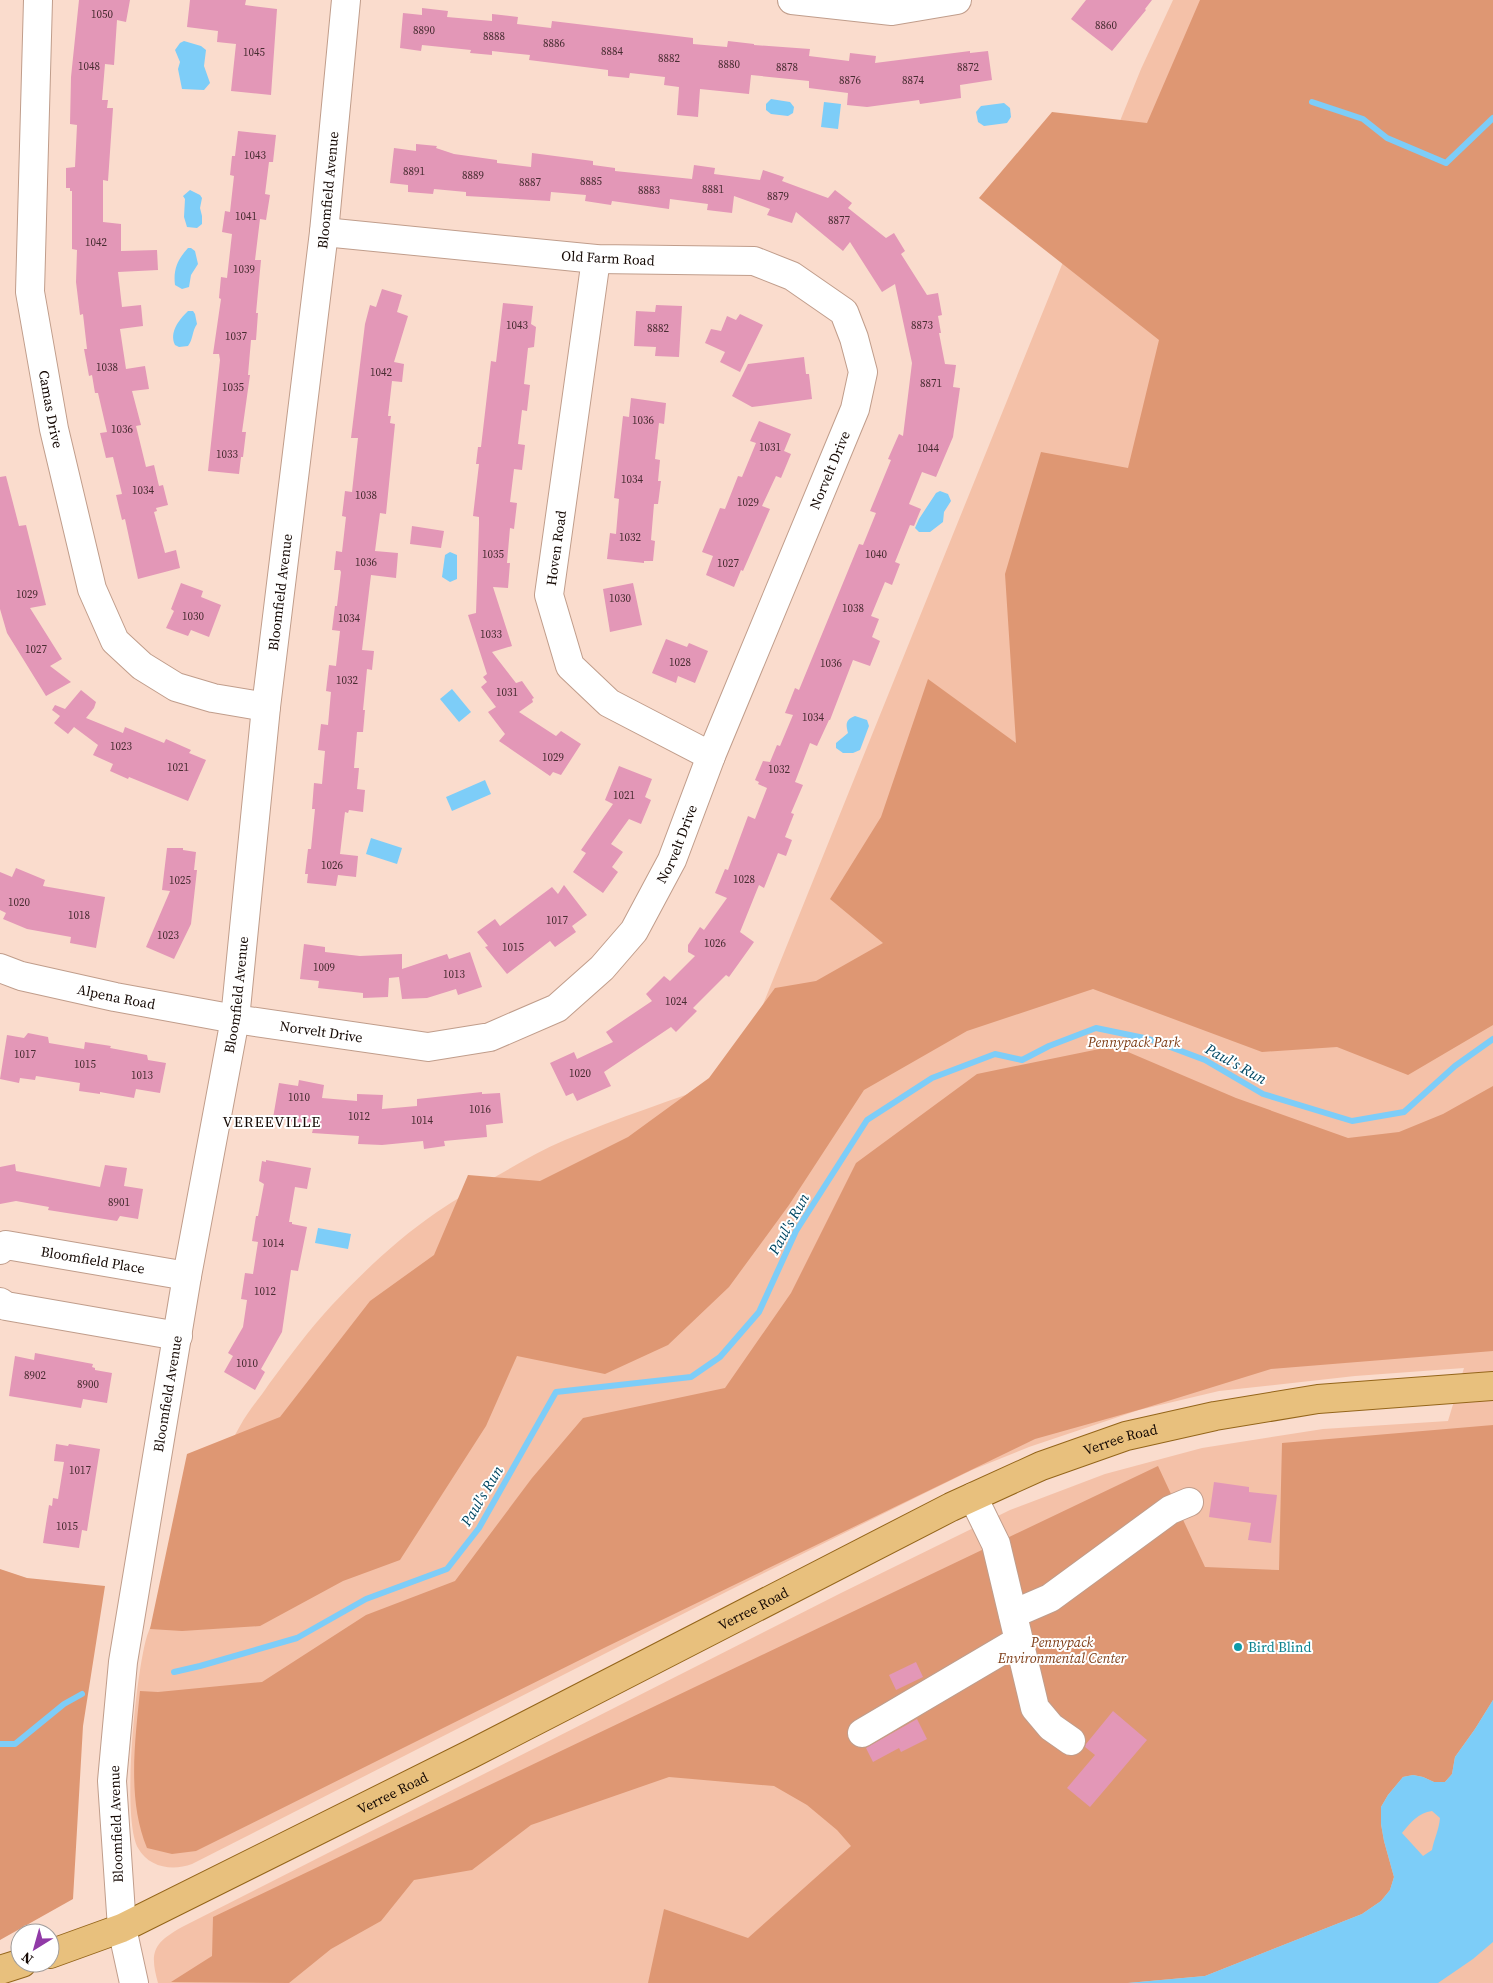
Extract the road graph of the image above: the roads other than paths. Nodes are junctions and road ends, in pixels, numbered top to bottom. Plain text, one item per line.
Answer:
1 (38, 0) edge
2 (346, 0) edge
3 (792, 0) edge
4 (957, 0) edge
5 (324, 232) junction
6 (596, 259) junction
7 (856, 346) joint
8 (266, 707) junction
9 (712, 756) junction
10 (0, 968) edge
11 (235, 1018) junction
12 (0, 1250) edge
13 (187, 1276) junction
14 (0, 1302) edge
15 (178, 1336) junction
16 (1484, 1387) edge
17 (973, 1497) junction
18 (1189, 1502) dead end
19 (1013, 1614) junction
20 (1018, 1641) junction
21 (862, 1733) dead end
22 (1071, 1741) dead end
23 (122, 1928) junction
24 (60, 1950) edge
25 (134, 1983) edge

1 - 8 street, Camas Drive
2 - 5 street, Bloomfield Avenue
3 - 4 street
5 - 6 street, Old Farm Road
5 - 8 street, Bloomfield Avenue
6 - 7 street, Old Farm Road
6 - 9 street, Hoven Road
7 - 9 street, Norvelt Drive
8 - 11 street, Bloomfield Avenue
9 - 11 street, Norvelt Drive
10 - 11 street, Alpena Road
11 - 13 street, Bloomfield Avenue
12 - 13 street, Bloomfield Place
13 - 15 street, Bloomfield Avenue
14 - 15 street
15 - 23 street, Bloomfield Avenue
16 - 17 main road, Verree Road
17 - 19 street
17 - 23 main road, Verree Road
18 - 19 street
19 - 20 street
20 - 21 street
20 - 22 street
23 - 24 main road, Verree Road
23 - 25 street, Bloomfield Avenue

